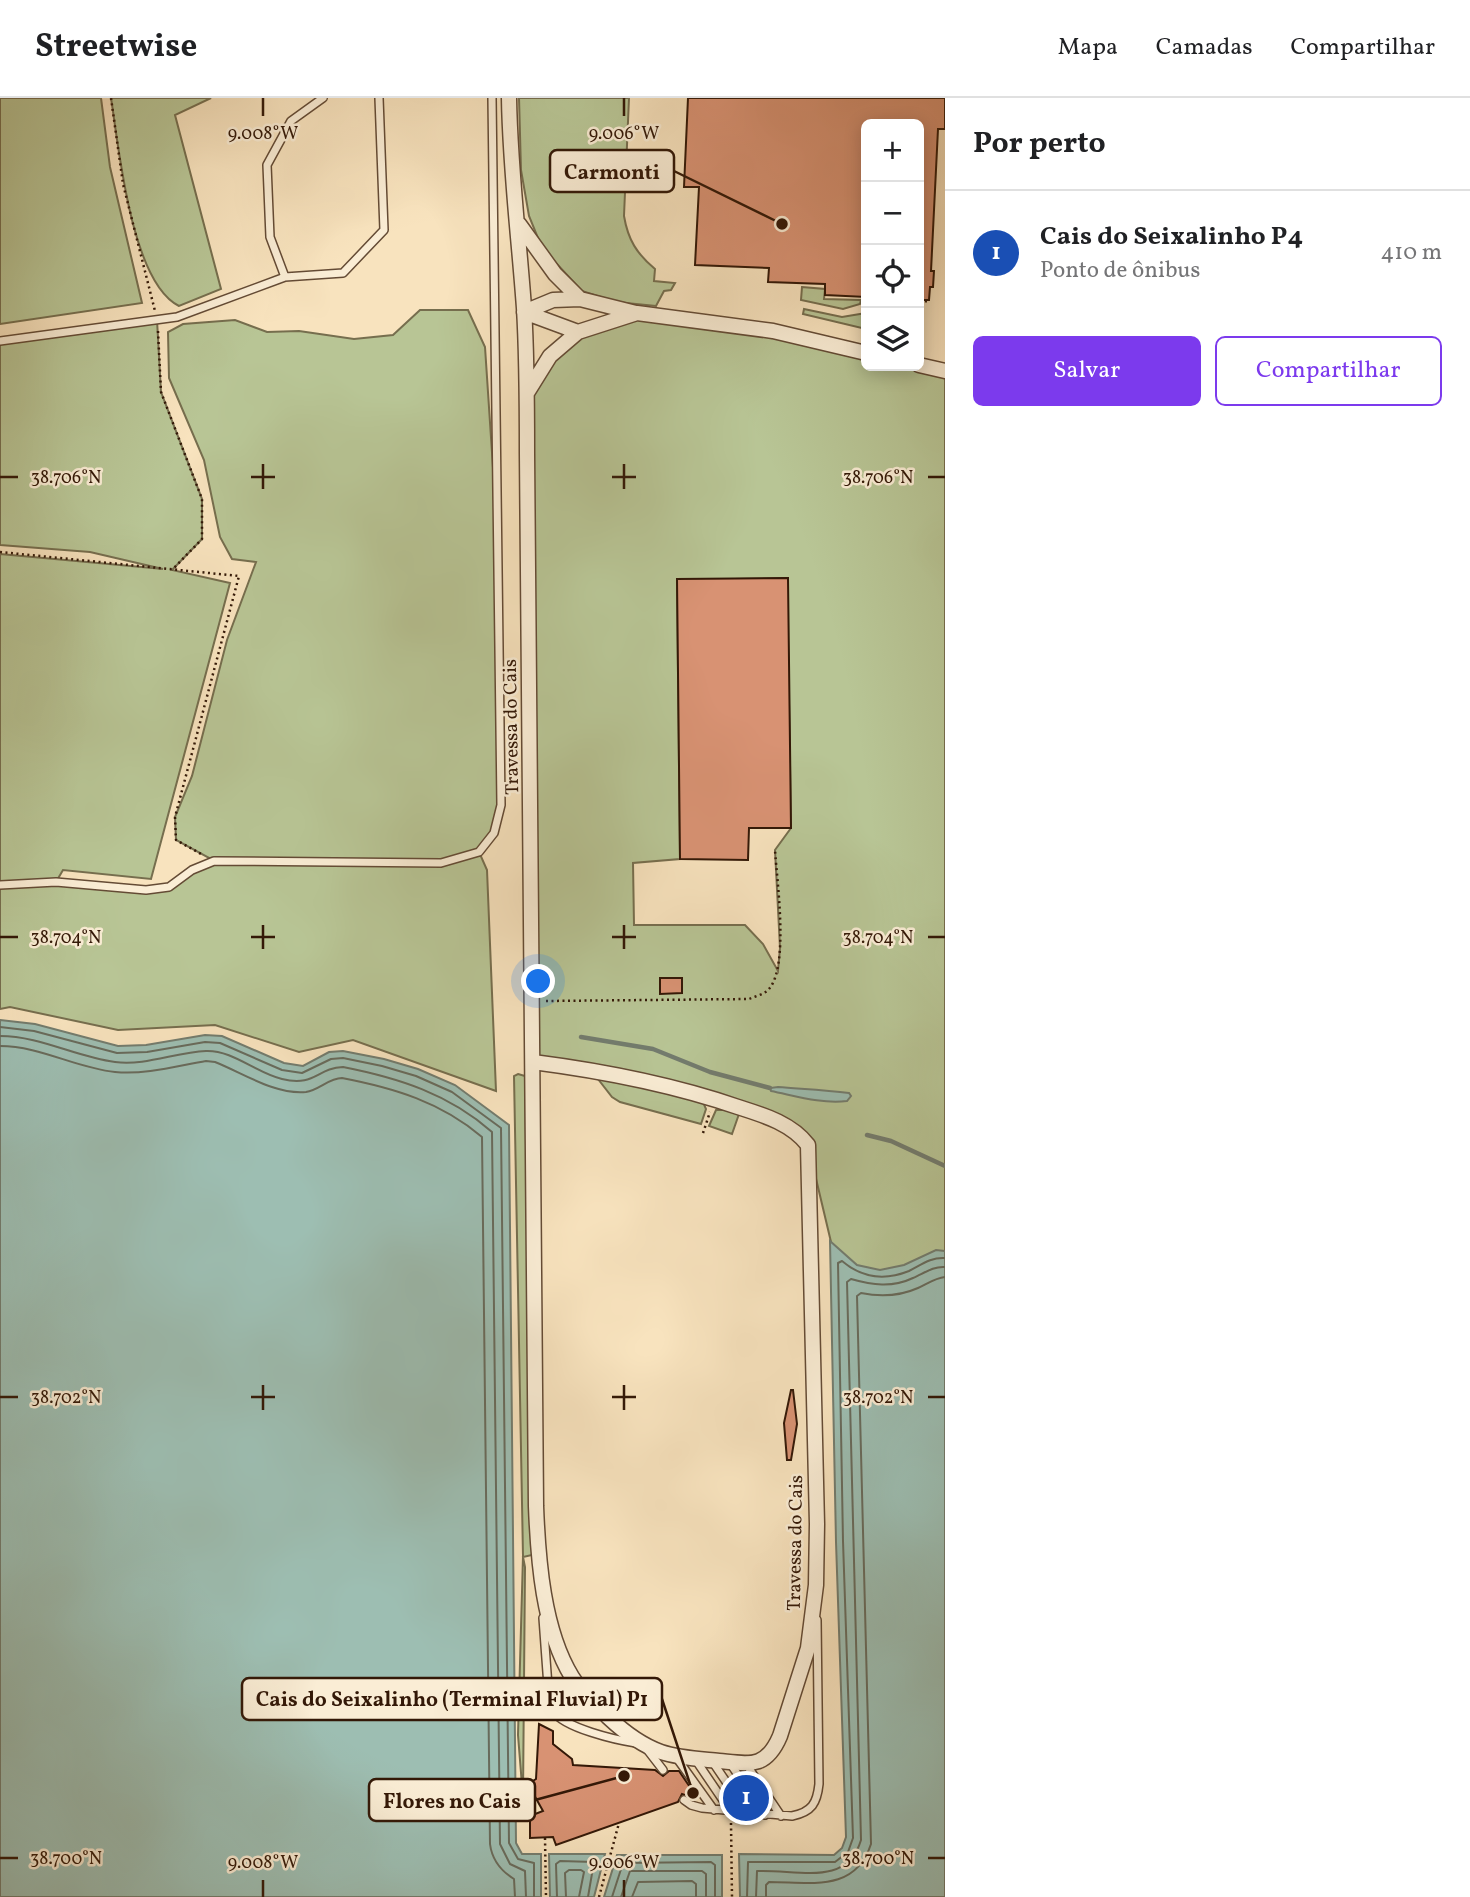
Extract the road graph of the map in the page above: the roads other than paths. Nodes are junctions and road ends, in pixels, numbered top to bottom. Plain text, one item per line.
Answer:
1 (323, 98) edge
2 (379, 98) edge
3 (492, 98) edge
4 (509, 98) edge
5 (518, 222) junction
6 (285, 277) junction
7 (580, 299) junction
8 (524, 312) junction
9 (637, 313) junction
10 (578, 332) junction
11 (0, 341) edge
12 (861, 352) edge
13 (924, 366) edge
14 (945, 371) edge
15 (527, 393) junction
16 (0, 885) edge
17 (533, 1062) junction
18 (538, 1547) junction
19 (816, 1585) junction
20 (642, 1744) junction
21 (676, 1756) junction
22 (694, 1758) junction
23 (712, 1760) junction
24 (729, 1762) junction
25 (746, 1763) junction
26 (663, 1770) dead end
27 (684, 1800) dead end
28 (714, 1810) junction
29 (731, 1812) junction
30 (748, 1814) junction
31 (765, 1815) junction
32 (781, 1816) junction

1 - 6 lane
2 - 6 lane
3 - 16 lane
4 - 5 street, Travessa do Cais
5 - 7 street
5 - 8 street, Travessa do Cais
6 - 11 lane
7 - 8 street
7 - 9 street
8 - 10 street
8 - 15 street, Travessa do Cais
9 - 10 street
9 - 12 street
10 - 15 street
13 - 14 street
15 - 17 street, Travessa do Cais
17 - 18 street, Travessa do Cais
17 - 19 street, Travessa do Cais
18 - 20 street, Travessa do Cais
18 - 20 lane
19 - 25 street, Travessa do Cais
19 - 32 lane
20 - 21 street, Travessa do Cais
20 - 26 lane
21 - 22 street, Travessa do Cais
21 - 28 lane
22 - 23 street, Travessa do Cais
22 - 29 lane
23 - 24 street, Travessa do Cais
23 - 30 lane
24 - 25 street, Travessa do Cais
24 - 31 lane
25 - 32 lane
27 - 28 lane
28 - 29 lane
29 - 30 lane
30 - 31 lane
31 - 32 lane

